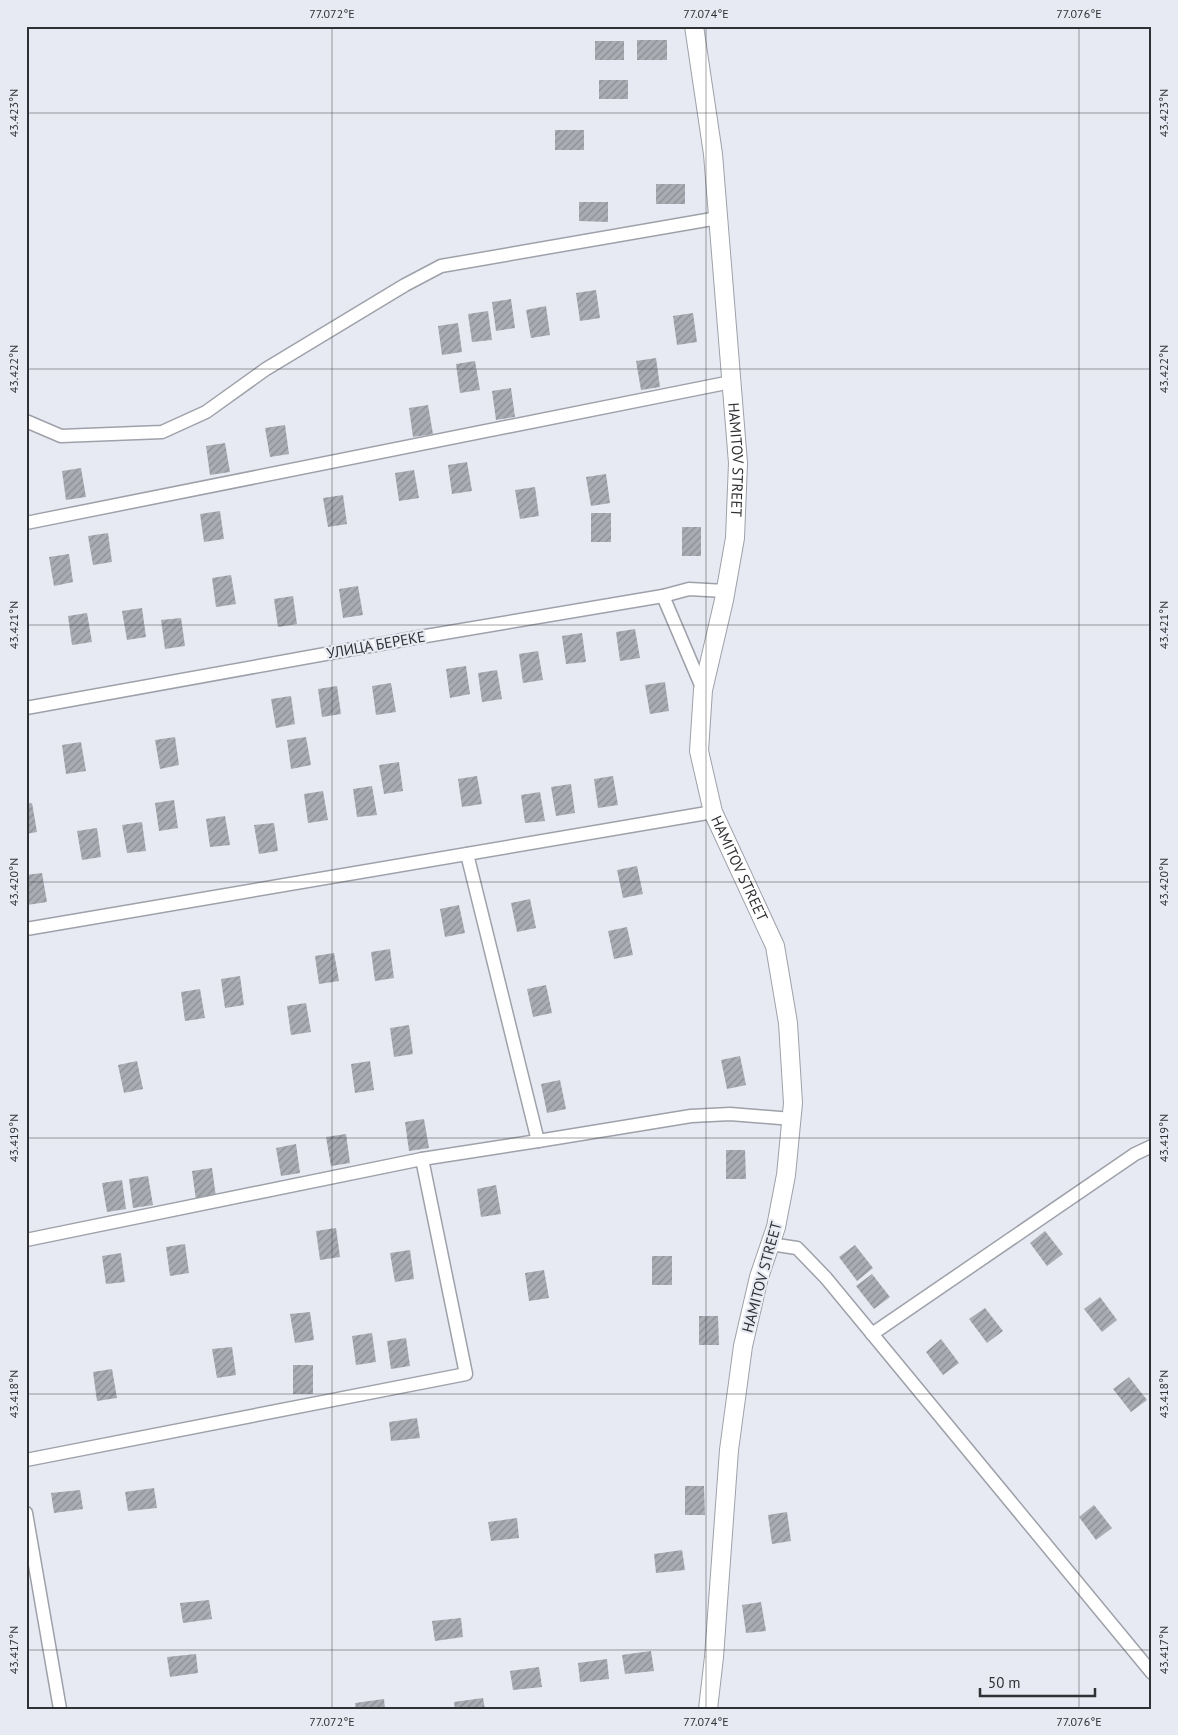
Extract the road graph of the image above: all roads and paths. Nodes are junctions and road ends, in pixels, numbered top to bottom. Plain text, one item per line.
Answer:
1 (694, 26) edge
2 (718, 218) junction
3 (731, 382) junction
4 (26, 421) edge
5 (26, 523) edge
6 (725, 591) junction
7 (663, 596) junction
8 (703, 690) junction
9 (26, 708) edge
10 (712, 812) junction
11 (468, 854) junction
12 (26, 928) edge
13 (792, 1119) junction
14 (538, 1141) junction
15 (1152, 1146) edge
16 (422, 1158) junction
17 (26, 1240) edge
18 (770, 1244) junction
19 (872, 1334) junction
20 (26, 1460) edge
21 (26, 1512) edge
22 (1152, 1673) edge
23 (60, 1709) edge
24 (708, 1709) edge

1 - 2 street, HAMITOV STREET
2 - 3 street, HAMITOV STREET
2 - 4 street
3 - 5 street
3 - 6 street, HAMITOV STREET
6 - 7 street, УЛИЦА БЕРЕКЕ
6 - 8 street, HAMITOV STREET
7 - 8 street
7 - 9 street, УЛИЦА БЕРЕКЕ
8 - 10 street, HAMITOV STREET
10 - 11 street
10 - 13 street, HAMITOV STREET
11 - 12 street
11 - 14 street
13 - 14 street
13 - 18 street, HAMITOV STREET
14 - 16 street
15 - 19 street
16 - 17 street
16 - 20 street
18 - 19 street
18 - 24 street, HAMITOV STREET
19 - 22 street
21 - 23 street

